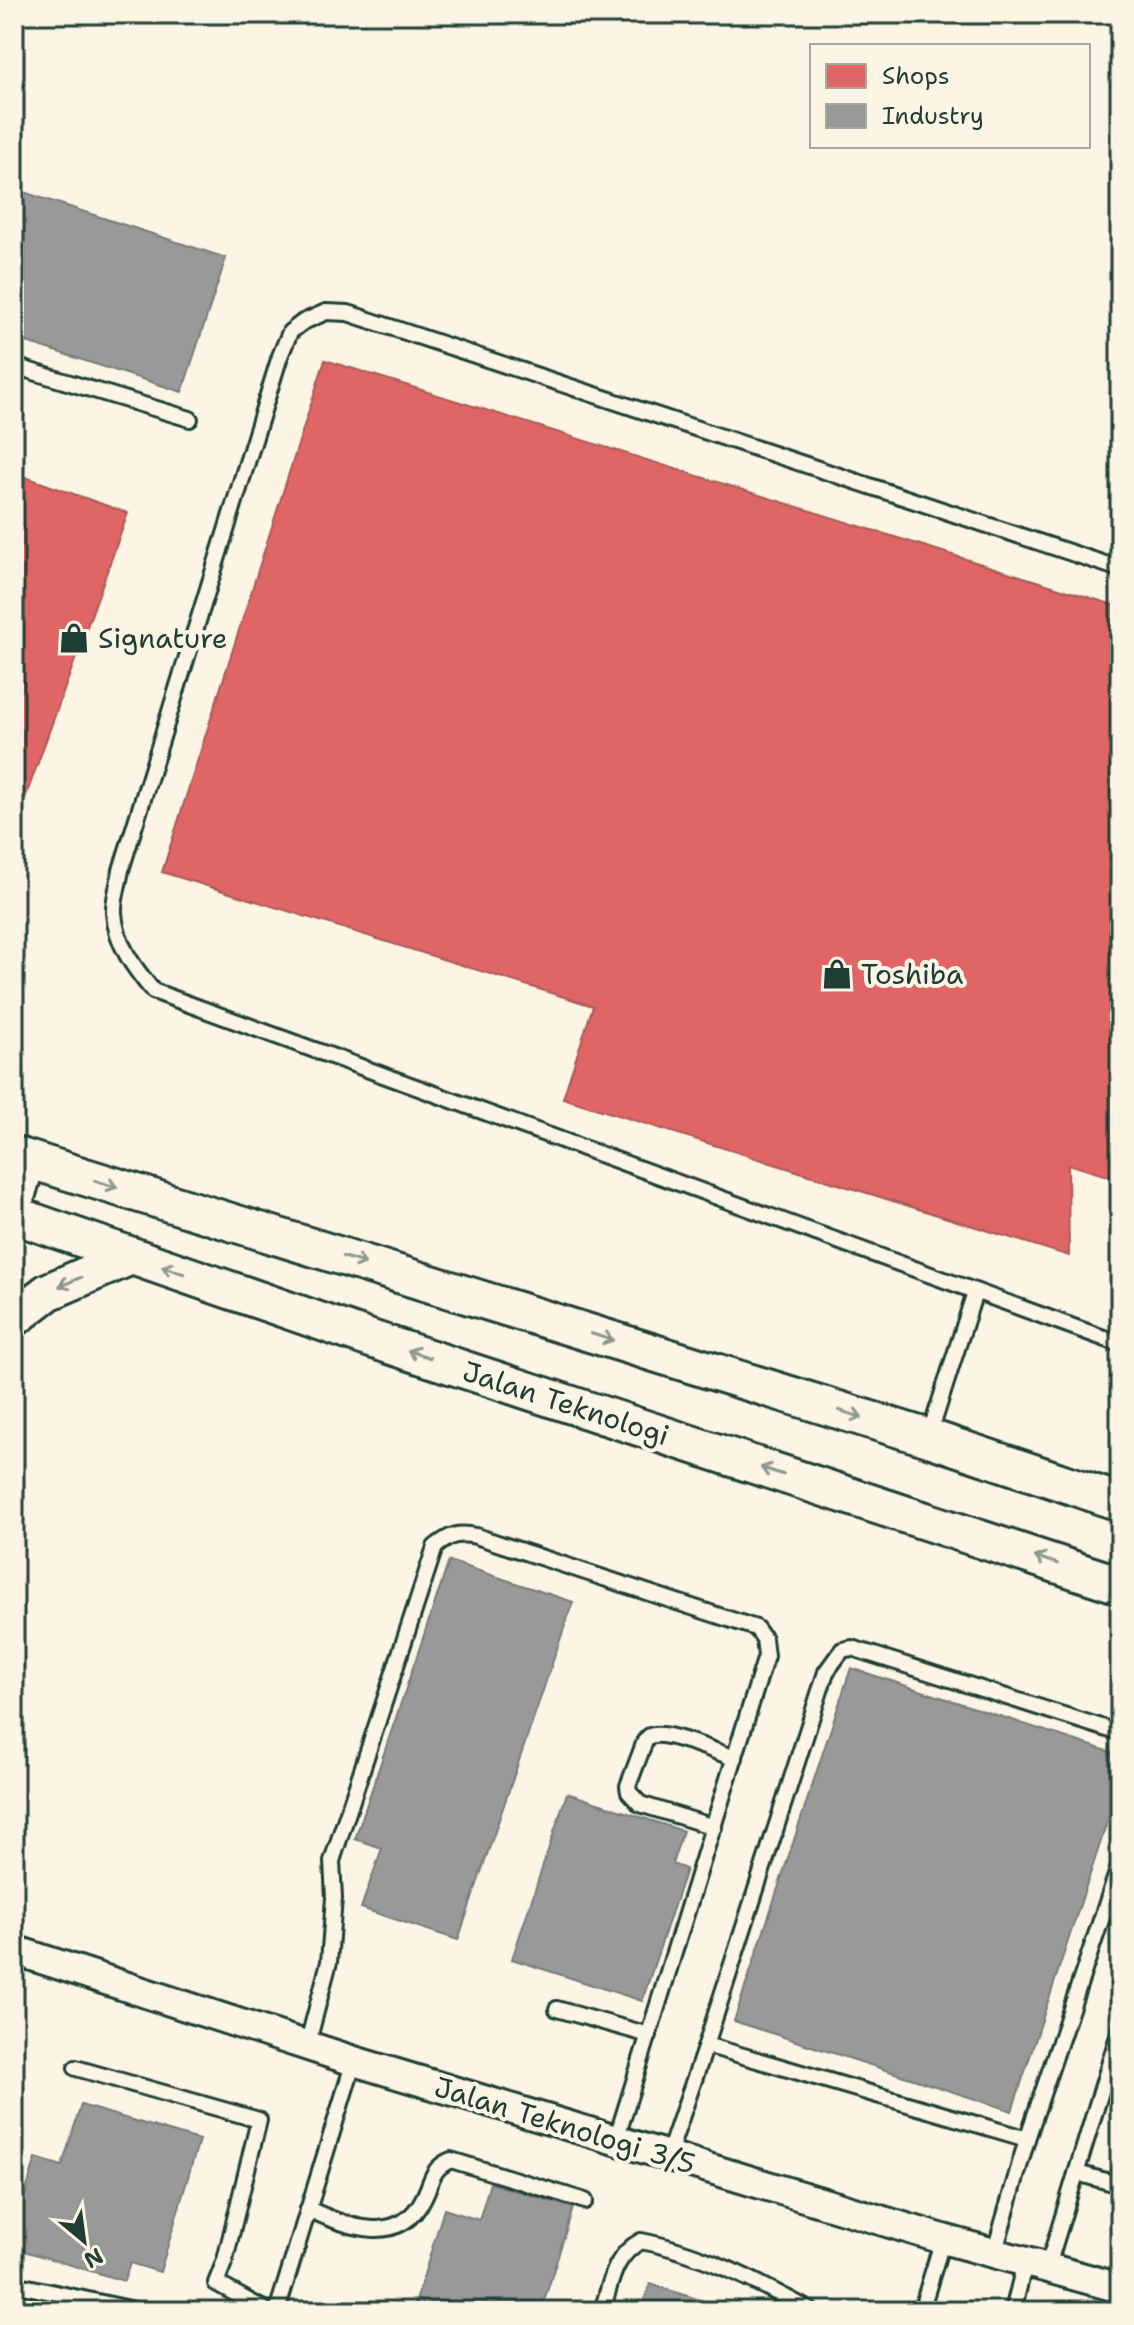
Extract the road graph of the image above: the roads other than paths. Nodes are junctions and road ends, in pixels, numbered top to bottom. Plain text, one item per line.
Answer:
1 (14, 366) edge
2 (190, 419) dead end
3 (1120, 569) edge
4 (22, 1158) edge
5 (14, 1216) edge
6 (131, 1256) junction
7 (975, 1292) junction
8 (14, 1318) edge
9 (1118, 1340) edge
10 (929, 1438) junction
11 (1120, 1502) edge
12 (1120, 1585) edge
13 (1120, 1733) edge
14 (735, 1758) junction
15 (714, 1827) junction
16 (1120, 1864) edge
17 (14, 1950) edge
18 (557, 2009) dead end
19 (1120, 2029) edge
20 (649, 2035) junction
21 (706, 2045) junction
22 (307, 2046) junction
23 (354, 2061) junction
24 (76, 2068) dead end
25 (1027, 2139) junction
26 (616, 2140) junction
27 (668, 2156) junction
28 (1077, 2173) junction
29 (1120, 2185) edge
30 (585, 2201) dead end
31 (308, 2209) junction
32 (943, 2239) junction
33 (994, 2254) junction
34 (1036, 2266) junction
35 (14, 2284) edge
36 (1120, 2288) edge
37 (139, 2311) edge
38 (267, 2311) edge
39 (277, 2311) edge
40 (602, 2311) edge
41 (811, 2311) edge
42 (921, 2311) edge
43 (1013, 2311) edge

1 - 2 lane
3 - 7 lane
4 - 5 street
4 -> 10 street
5 - 6 street, Jalan Teknologi
6 -> 8 street
12 -> 6 street, Jalan Teknologi
7 - 9 lane
7 - 10 lane
10 - 11 street
13 - 21 lane
14 - 15 lane
14 - 15 lane
14 - 22 lane
15 - 20 lane
16 - 25 lane
17 - 22 street, Jalan Teknologi 3/5
18 - 20 lane
19 - 28 lane
20 - 26 lane
21 - 25 lane
21 - 27 lane
22 - 23 street, Jalan Teknologi 3/5
23 - 26 street, Jalan Teknologi 3/5
23 - 31 lane
24 - 38 lane
25 - 33 lane
26 - 27 street, Jalan Teknologi 3/5
27 - 32 street, Jalan Teknologi 3/5
28 - 29 lane
28 - 34 lane
30 - 31 lane
31 - 39 lane
32 - 33 street, Jalan Teknologi 3/5
32 - 42 lane
33 - 34 street, Jalan Teknologi 3/5
34 - 36 street, Jalan Teknologi 3/5
34 - 43 lane
35 - 37 lane
40 - 41 lane

